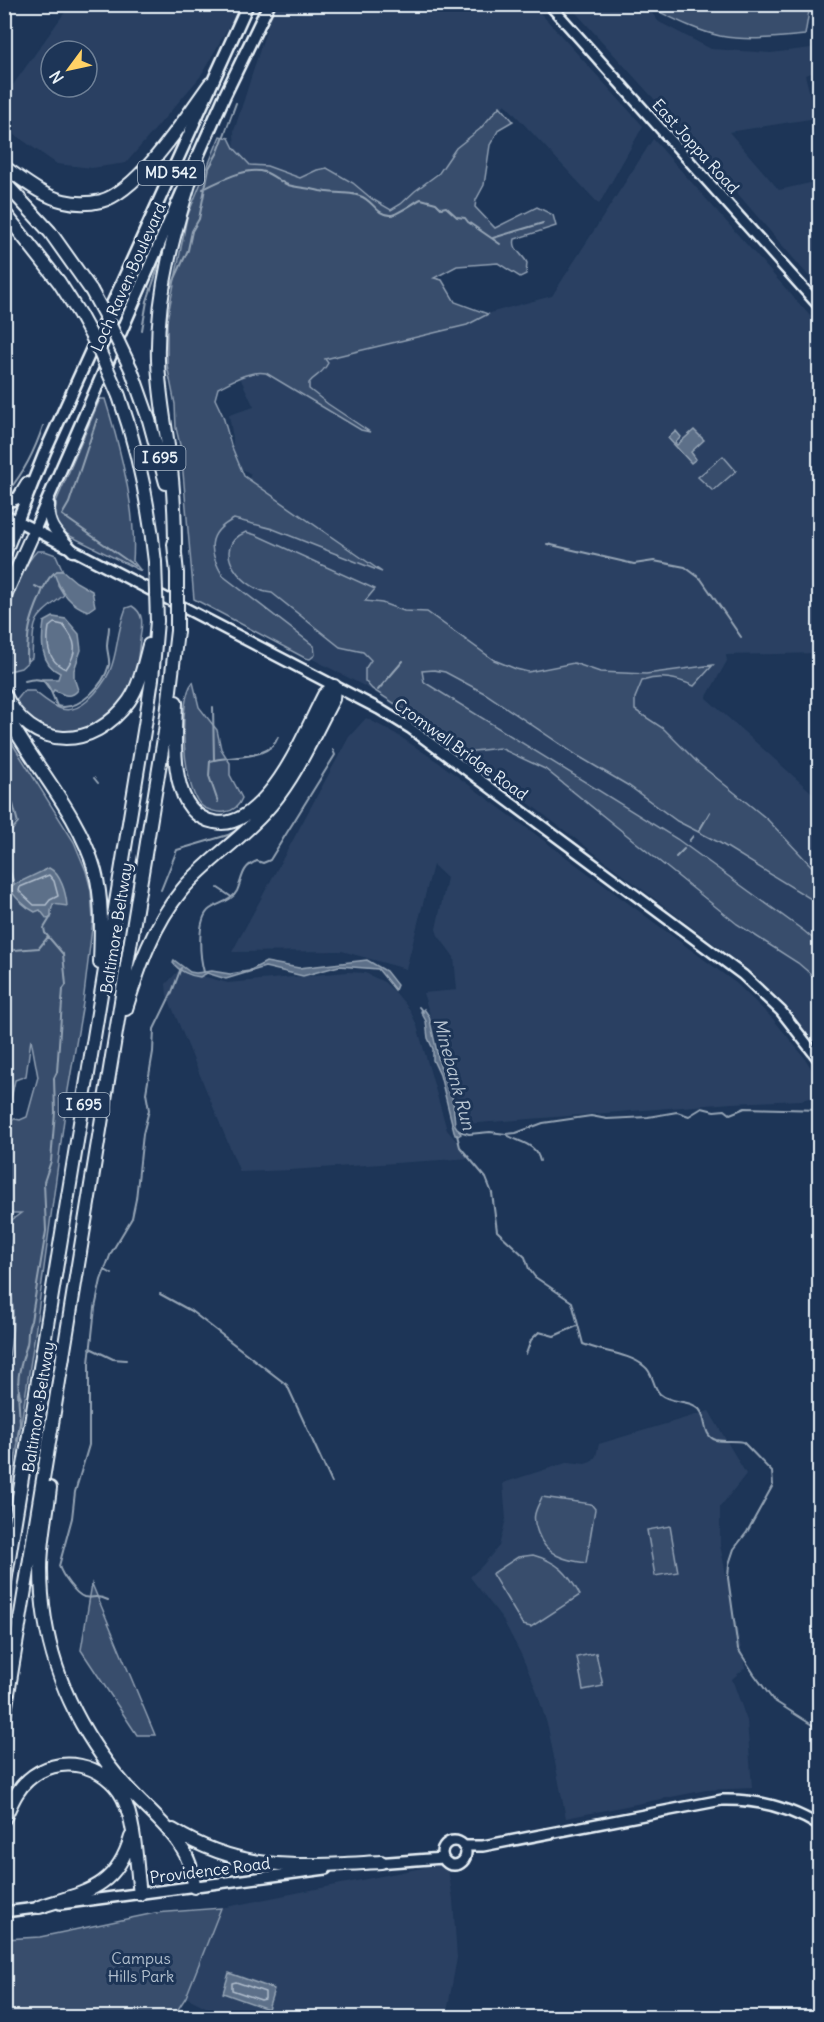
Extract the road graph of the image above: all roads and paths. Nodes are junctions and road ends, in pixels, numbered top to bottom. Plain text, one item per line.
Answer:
1 (248, 4) edge
2 (269, 4) edge
3 (549, 4) edge
4 (210, 84) junction
5 (197, 159) junction
6 (4, 167) edge
7 (4, 182) edge
8 (4, 212) edge
9 (146, 229) junction
10 (162, 237) junction
11 (819, 307) edge
12 (45, 452) junction
13 (51, 495) junction
14 (4, 503) edge
15 (4, 514) edge
16 (17, 522) junction
17 (34, 531) junction
18 (73, 551) junction
19 (175, 551) junction
20 (4, 554) edge
21 (4, 598) edge
22 (157, 621) junction
23 (177, 635) junction
24 (334, 687) junction
25 (4, 693) edge
26 (4, 711) edge
27 (99, 1009) junction
28 (112, 1059) junction
29 (819, 1061) edge
30 (62, 1364) junction
31 (4, 1588) edge
32 (4, 1718) edge
33 (4, 1819) edge
34 (165, 1825) junction
35 (819, 1826) edge
36 (132, 1833) junction
37 (464, 1851) junction
38 (443, 1854) junction
39 (381, 1862) junction
40 (194, 1887) junction
41 (140, 1894) junction
42 (39, 1907) junction
43 (6, 1912) edge

1 - 4 main road, Loch Raven Boulevard / MD 542
2 - 5 main road, Loch Raven Boulevard / MD 542
3 - 11 street, East Joppa Road
4 - 6 highway
4 - 9 main road, Loch Raven Boulevard / MD 542
5 - 10 main road, Loch Raven Boulevard / MD 542
5 - 19 highway
7 - 19 highway, Baltimore Beltway / I 695, bridge
8 - 22 highway, Baltimore Beltway / I 695, bridge
9 - 10 main road
9 - 12 main road, Loch Raven Boulevard / MD 542
10 - 13 main road, Loch Raven Boulevard / MD 542
12 - 14 main road
12 - 16 main road, Loch Raven Boulevard / MD 542
13 - 17 main road, Loch Raven Boulevard / MD 542
13 - 18 main road
15 - 16 street, Cromwell Bridge Road
16 - 17 street, Cromwell Bridge Road
16 - 20 highway
17 - 18 street, Cromwell Bridge Road
17 - 21 highway
18 - 24 street, Cromwell Bridge Road
19 - 23 highway, Baltimore Beltway / I 695, bridge
22 - 25 highway
22 - 27 highway, Baltimore Beltway / I 695
23 - 24 highway
23 - 28 highway, Baltimore Beltway / I 695
24 - 28 highway
24 - 29 street, Cromwell Bridge Road
26 - 27 highway
27 - 31 highway, Baltimore Beltway / I 695
28 - 30 highway, Baltimore Beltway / I 695
30 - 32 highway, Baltimore Beltway / I 695
30 - 34 highway
33 - 36 highway
34 - 39 highway
34 - 40 highway
35 - 37 street
36 - 41 highway
36 - 42 highway
37 - 38 street
37 - 38 street
38 - 39 street, Providence Road
39 - 40 street, Providence Road
40 - 41 street, Providence Road
41 - 42 street, Providence Road
42 - 43 street, Providence Road

